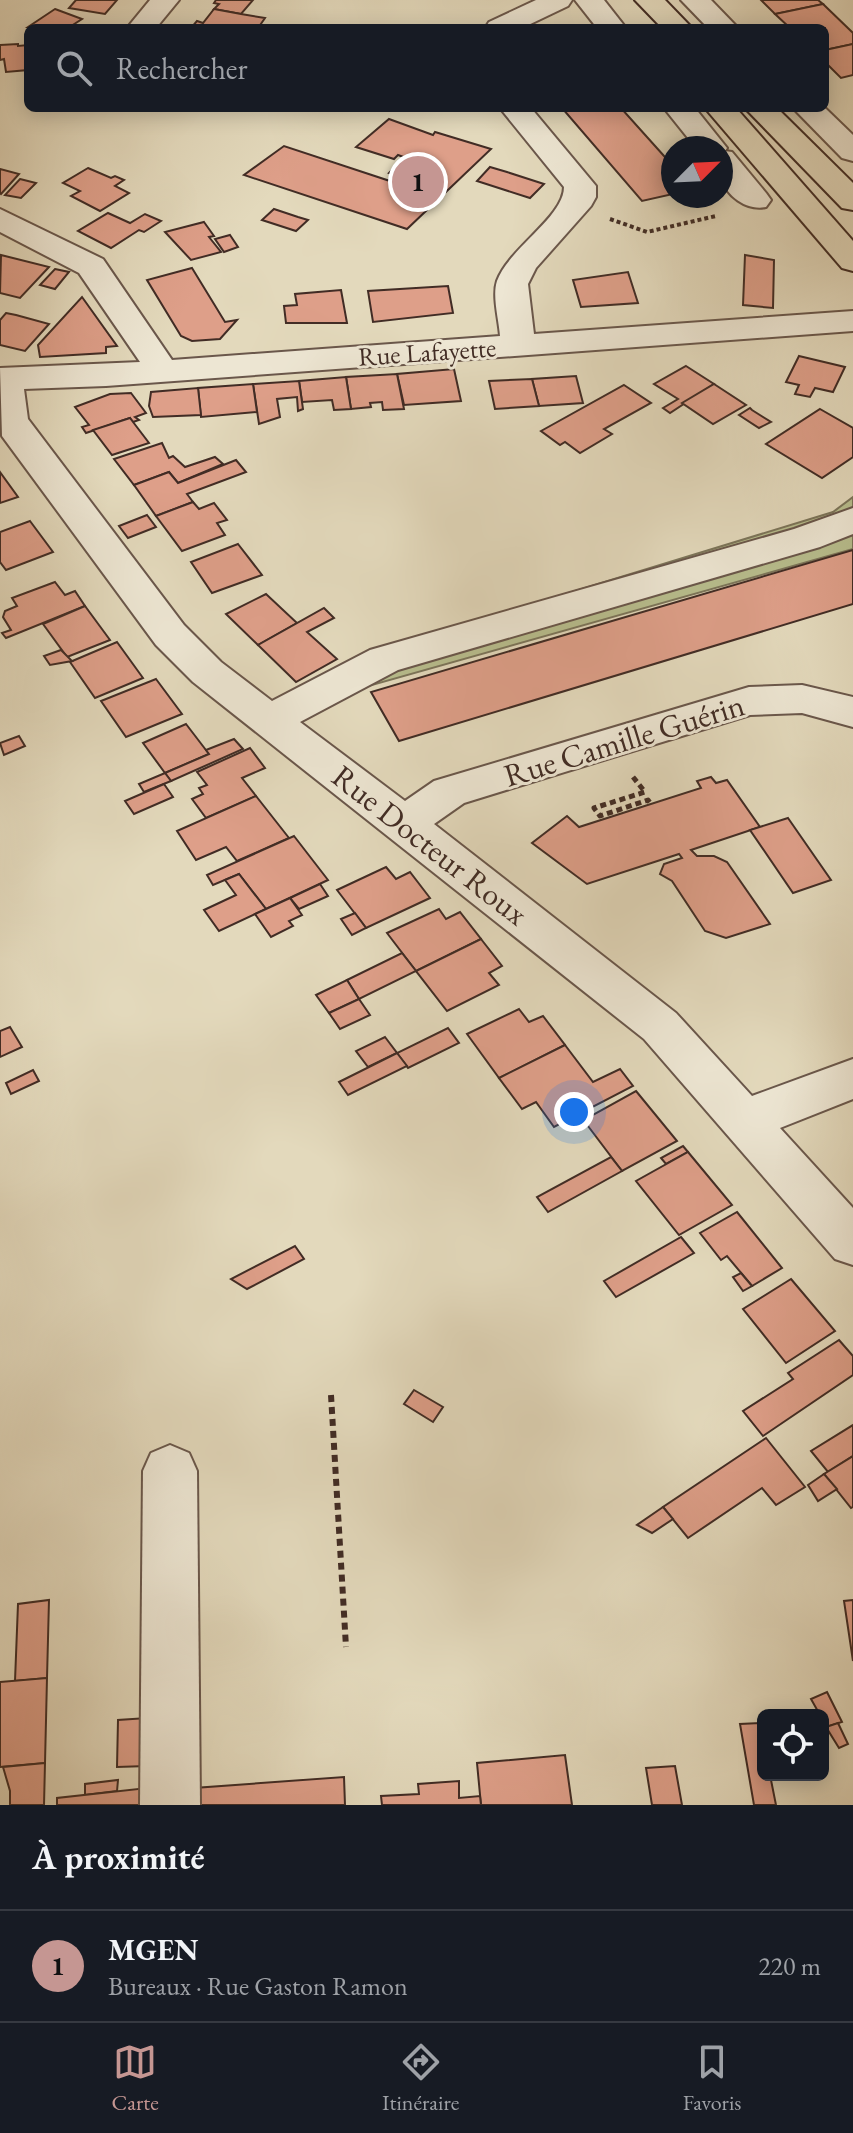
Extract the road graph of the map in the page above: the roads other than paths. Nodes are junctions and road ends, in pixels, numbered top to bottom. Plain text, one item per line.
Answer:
1 (165, 0) edge
2 (558, 0) edge
3 (589, 0) edge
4 (629, 0) edge
5 (649, 0) edge
6 (695, 0) edge
7 (144, 24) edge
8 (507, 24) edge
9 (609, 24) edge
10 (650, 24) edge
11 (674, 24) edge
12 (720, 24) edge
13 (518, 112) edge
14 (682, 112) edge
15 (723, 112) edge
16 (764, 112) edge
17 (812, 112) edge
18 (702, 136) edge
19 (853, 152) edge
20 (733, 173) edge
21 (755, 200) dead end
22 (853, 201) edge
23 (0, 219) edge
24 (853, 261) edge
25 (853, 321) edge
26 (518, 345) junction
27 (163, 371) junction
28 (3, 379) edge
29 (10, 437) edge
30 (853, 520) edge
31 (853, 712) edge
32 (270, 720) junction
33 (404, 823) junction
34 (853, 1079) edge
35 (745, 1122) junction
36 (851, 1237) edge
37 (170, 1471) dead end
38 (170, 1805) edge

1 - 7 street
2 - 8 street
3 - 9 street
4 - 10 main road
5 - 11 main road
6 - 12 street
13 - 26 street
14 - 18 street
15 - 24 main road
16 - 22 main road
17 - 19 street
20 - 21 street
23 - 27 street
25 - 26 street, Rue Lafayette
26 - 27 street, Rue Lafayette
27 - 28 street, Rue Lafayette
28 - 29 street, Rue Docteur Roux
29 - 32 street, Rue Docteur Roux
30 - 32 street
31 - 33 street, Rue Camille Guérin
32 - 33 street, Rue Docteur Roux
33 - 35 street, Rue Docteur Roux
34 - 35 street
35 - 36 street, Rue Docteur Roux
37 - 38 street

